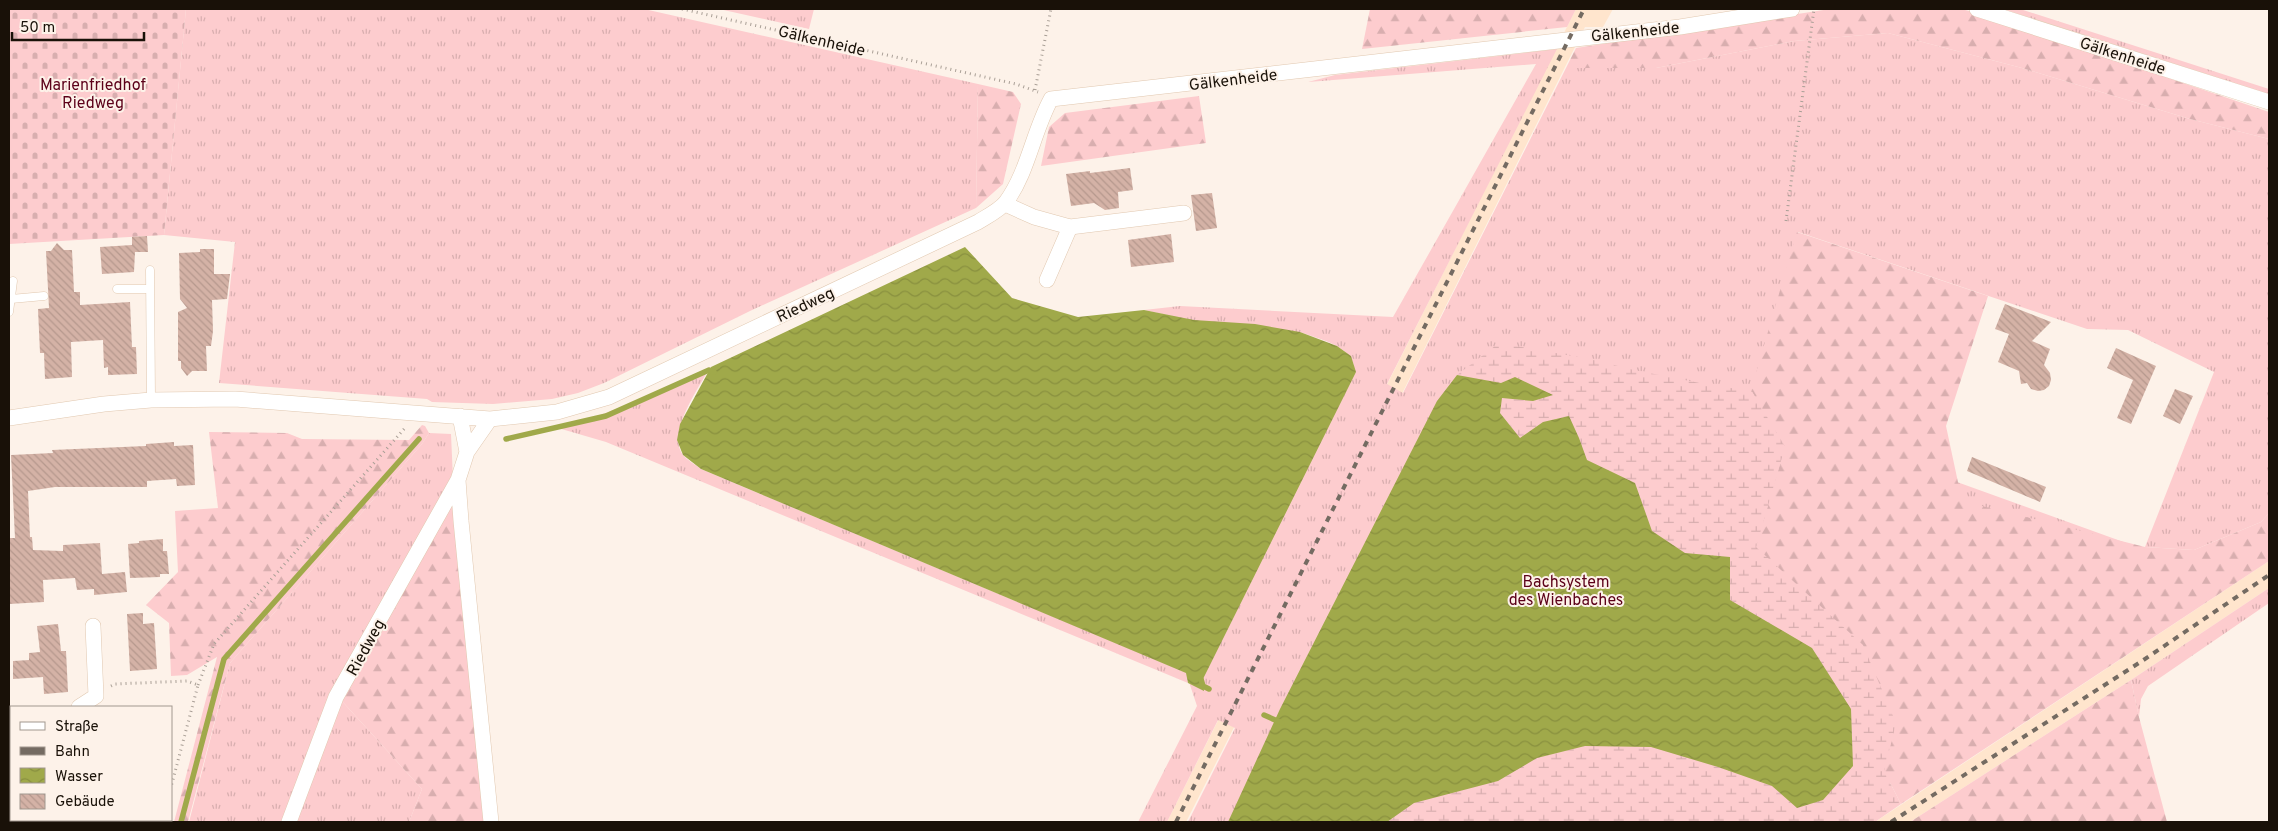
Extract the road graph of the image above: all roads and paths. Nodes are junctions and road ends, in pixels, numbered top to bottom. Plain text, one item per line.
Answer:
1 (682, 9) edge
2 (1051, 9) edge
3 (1792, 9) edge
4 (1814, 9) edge
5 (1977, 9) edge
6 (1035, 90) junction
7 (1051, 99) junction
8 (2269, 102) edge
9 (1005, 204) junction
10 (1184, 214) dead end
11 (1786, 221) dead end
12 (1070, 227) junction
13 (150, 270) dead end
14 (1047, 280) dead end
15 (13, 281) dead end
16 (117, 289) dead end
17 (148, 289) junction
18 (44, 296) dead end
19 (11, 299) junction
20 (9, 312) edge
21 (152, 400) junction
22 (418, 413) junction
23 (460, 416) junction
24 (9, 418) edge
25 (490, 418) junction
26 (467, 452) junction
27 (458, 480) junction
28 (93, 626) dead end
29 (198, 684) junction
30 (96, 696) junction
31 (81, 706) edge
32 (172, 783) edge
33 (289, 822) edge
34 (491, 822) edge

1 - 6 path, Gälkenheide
2 - 6 path
3 - 7 street, Gälkenheide
4 - 11 path
5 - 8 street, Gälkenheide
6 - 7 path, Gälkenheide
7 - 9 street, Riedweg
9 - 12 street
9 - 25 street, Riedweg
10 - 12 street
12 - 14 street
13 - 17 lane
15 - 19 lane
16 - 17 lane
17 - 21 lane
18 - 19 lane
19 - 20 lane
21 - 22 street, Riedweg
21 - 24 street, Riedweg
22 - 23 street, Riedweg
22 - 29 path
23 - 25 street, Riedweg
23 - 26 street, Riedweg
25 - 26 street, Riedweg
26 - 27 street, Riedweg
27 - 33 street, Riedweg
27 - 34 street, Riedweg
28 - 30 street
29 - 30 path
29 - 32 path
30 - 31 street

